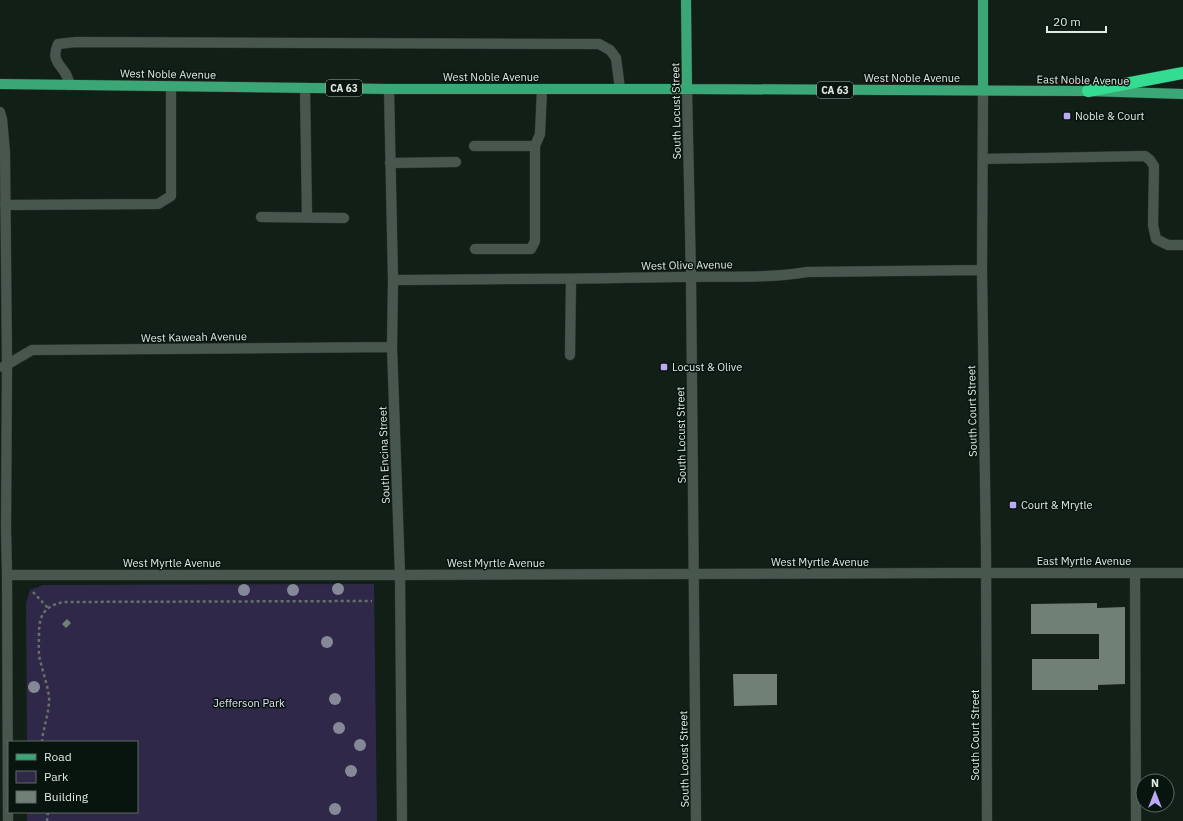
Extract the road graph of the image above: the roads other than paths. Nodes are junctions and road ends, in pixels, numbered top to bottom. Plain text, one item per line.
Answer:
1 (686, 0) edge
2 (983, 0) edge
3 (1183, 73) edge
4 (0, 84) edge
5 (70, 85) junction
6 (171, 86) junction
7 (305, 88) junction
8 (389, 88) junction
9 (542, 88) junction
10 (620, 88) junction
11 (687, 88) junction
12 (983, 91) junction
13 (1088, 91) junction
14 (1183, 94) edge
15 (0, 112) edge
16 (474, 146) dead end
17 (535, 146) junction
18 (983, 159) junction
19 (456, 162) dead end
20 (390, 163) junction
21 (5, 205) junction
22 (261, 216) dead end
23 (307, 218) junction
24 (344, 218) dead end
25 (3, 238) edge
26 (1183, 245) edge
27 (475, 249) dead end
28 (982, 270) junction
29 (691, 276) junction
30 (571, 279) junction
31 (393, 280) junction
32 (392, 347) junction
33 (570, 355) dead end
34 (3, 366) edge
35 (3, 528) edge
36 (986, 573) junction
37 (1135, 573) junction
38 (1183, 573) edge
39 (694, 574) junction
40 (7, 575) junction
41 (400, 575) junction
42 (4, 672) edge
43 (8, 821) edge
44 (402, 821) edge
45 (696, 821) edge
46 (987, 821) edge
47 (1136, 821) edge

1 - 11 main road, South Locust Street
2 - 12 main road, South Court Street
3 - 13 highway
4 - 5 main road, West Noble Avenue / CA 63
5 - 6 main road, West Noble Avenue / CA 63
5 - 10 street
6 - 7 main road, West Noble Avenue / CA 63
6 - 21 street
7 - 8 main road, West Noble Avenue / CA 63
7 - 23 street
8 - 9 main road, West Noble Avenue / CA 63
8 - 20 street, South Encina Street
9 - 10 main road, West Noble Avenue / CA 63
9 - 17 street
10 - 11 main road, West Noble Avenue / CA 63
11 - 12 main road, West Noble Avenue / CA 63
11 - 29 street, South Locust Street
12 - 13 main road, East Noble Avenue
12 - 18 street, South Court Street
13 - 14 main road, East Noble Avenue
15 - 21 street
16 - 17 street
17 - 27 street
18 - 26 street
18 - 28 street, South Court Street
19 - 20 street
20 - 31 street, South Encina Street
21 - 25 street
22 - 23 street
23 - 24 street
25 - 34 street
28 - 29 street, West Olive Avenue
28 - 36 street, South Court Street
29 - 30 street, West Olive Avenue
29 - 39 street, South Locust Street
30 - 31 street, West Olive Avenue
30 - 33 street
31 - 32 street, South Encina Street
32 - 34 street, West Kaweah Avenue
32 - 41 street, South Encina Street
34 - 35 street
35 - 40 street
36 - 37 street, East Myrtle Avenue
36 - 39 street, West Myrtle Avenue
36 - 46 street, South Court Street
37 - 38 street, East Myrtle Avenue
37 - 47 street
39 - 41 street, West Myrtle Avenue
39 - 45 street, South Locust Street
40 - 41 street, West Myrtle Avenue
40 - 42 street
41 - 44 street, South Encina Street
42 - 43 street

